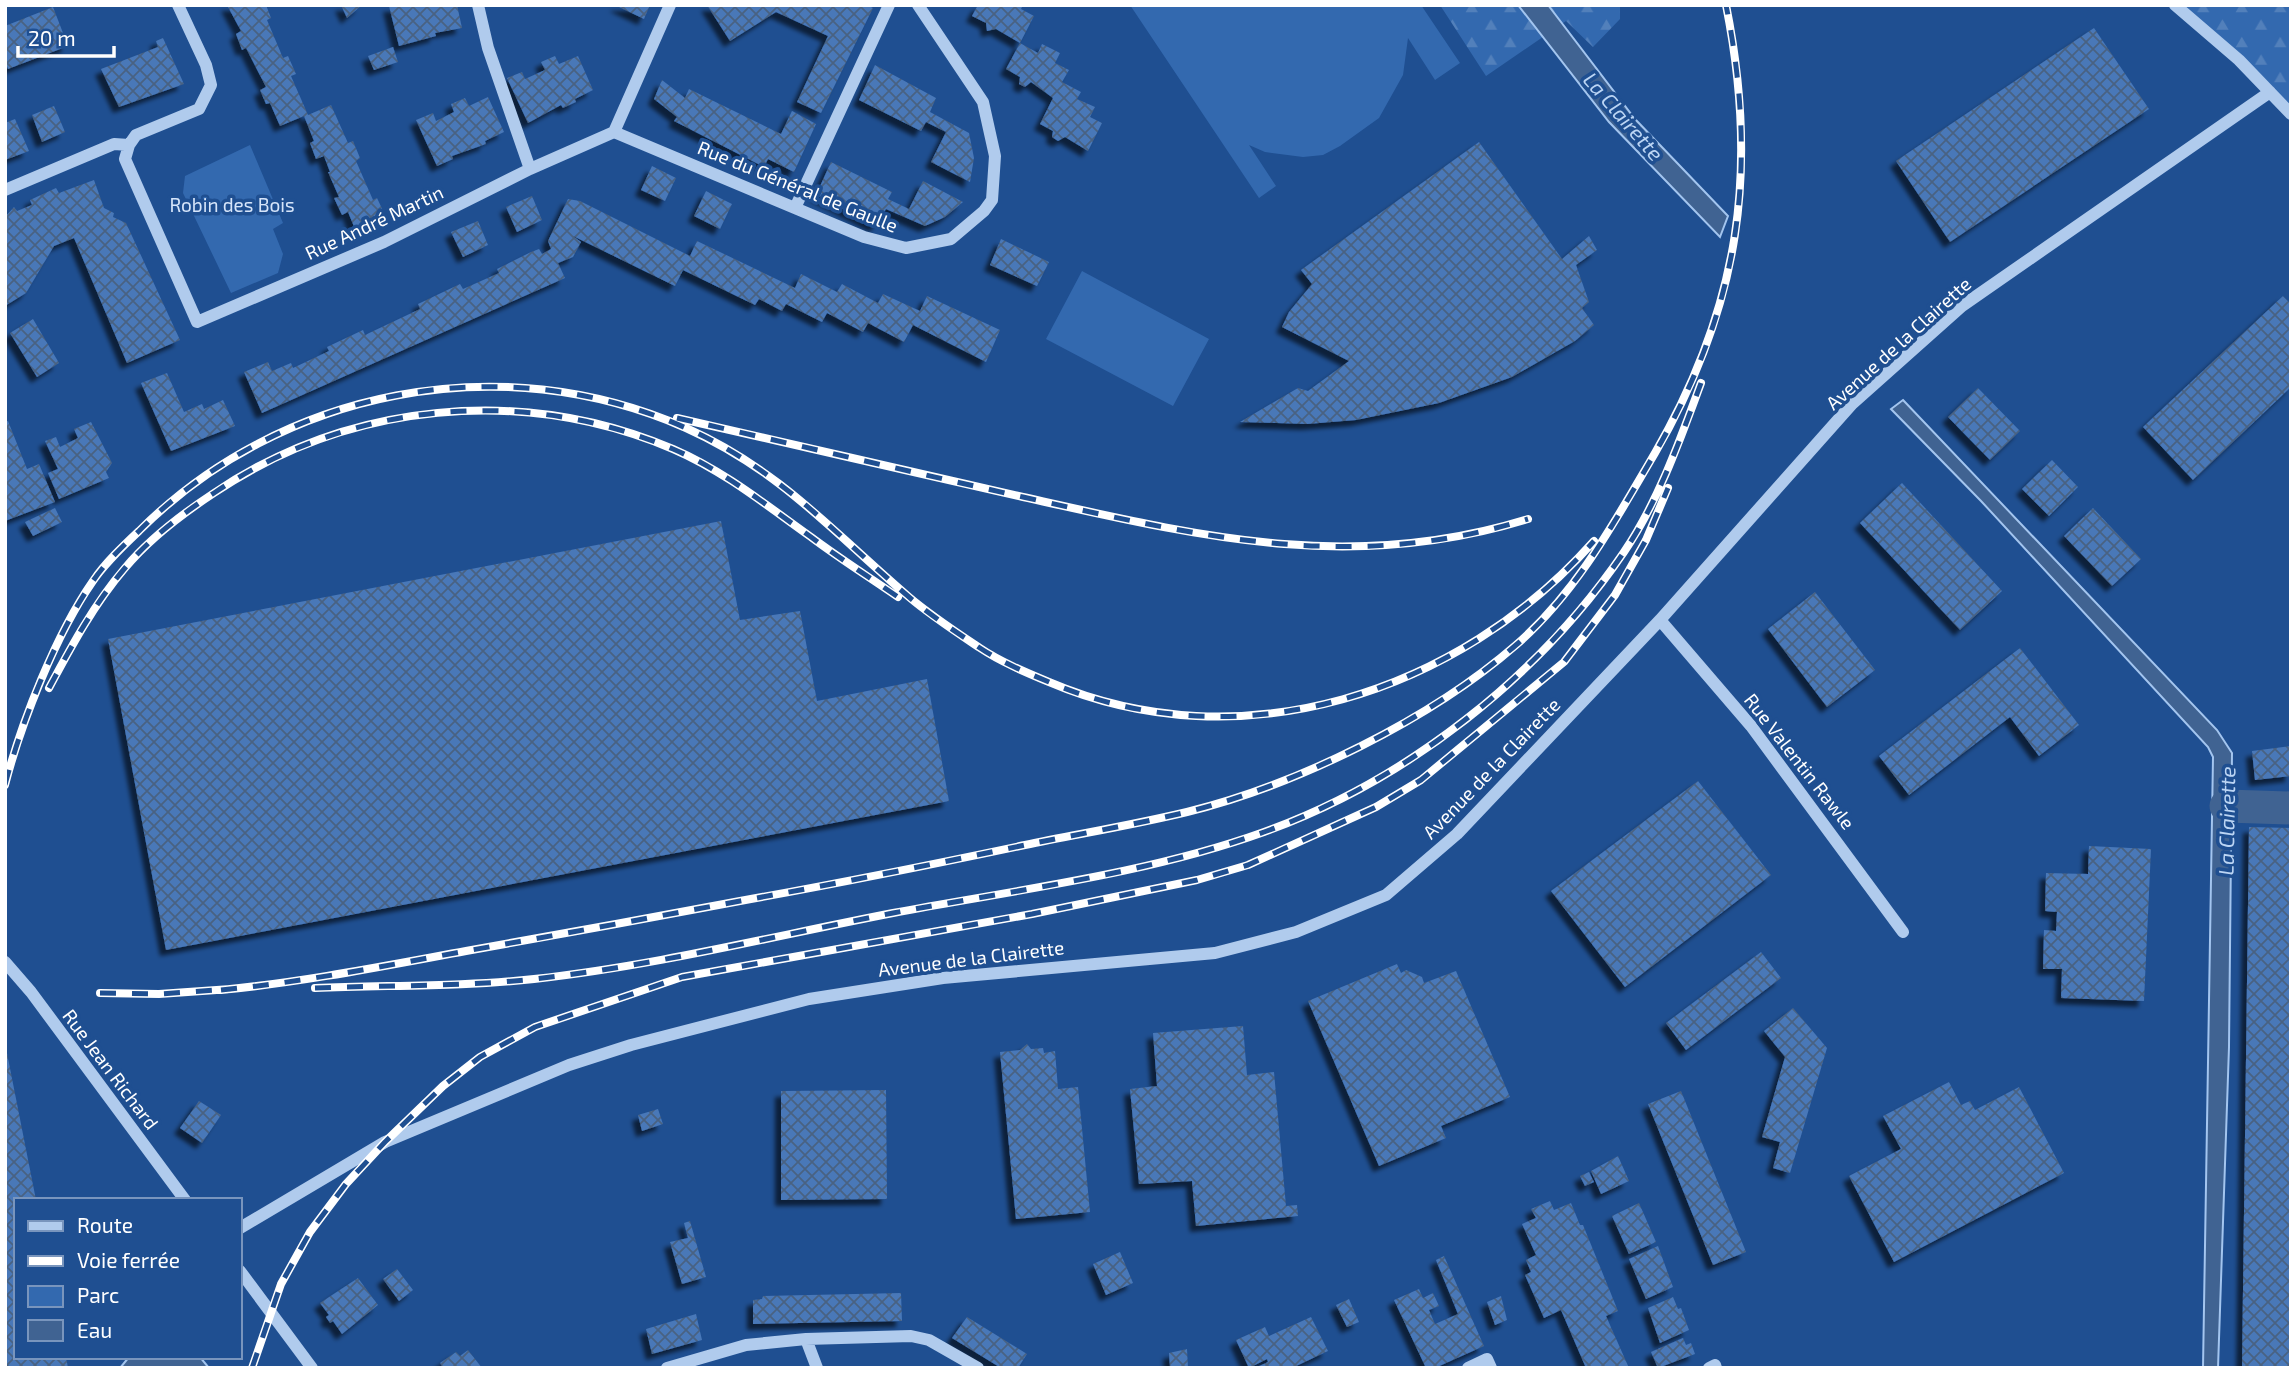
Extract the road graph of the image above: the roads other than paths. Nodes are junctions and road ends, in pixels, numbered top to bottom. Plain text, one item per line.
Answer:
1 (178, 5) edge
2 (478, 5) edge
3 (670, 5) edge
4 (889, 5) edge
5 (918, 5) edge
6 (2175, 5) edge
7 (2270, 92) junction
8 (2291, 114) edge
9 (614, 132) junction
10 (129, 145) junction
11 (530, 169) junction
12 (5, 190) edge
13 (795, 208) junction
14 (1660, 620) junction
15 (1903, 932) dead end
16 (5, 962) edge
17 (185, 1198) edge
18 (242, 1227) edge
19 (242, 1274) edge
20 (806, 1339) junction
21 (312, 1368) edge
22 (667, 1368) edge
23 (817, 1368) edge
24 (978, 1368) edge
25 (1468, 1368) edge
26 (1492, 1368) edge

1 - 10 street
2 - 11 street
3 - 9 street
4 - 13 street
5 - 13 street, Rue du Général de Gaulle
6 - 7 street
7 - 8 street
7 - 14 street, Avenue de la Clairette
9 - 11 street, Rue André Martin
9 - 13 street, Rue du Général de Gaulle
10 - 11 street, Rue André Martin
10 - 12 street
14 - 15 street, Rue Valentin Rawle
14 - 18 street, Avenue de la Clairette
16 - 17 street, Rue Jean Richard
19 - 21 street
20 - 22 street
20 - 23 street
20 - 24 street
25 - 26 street

